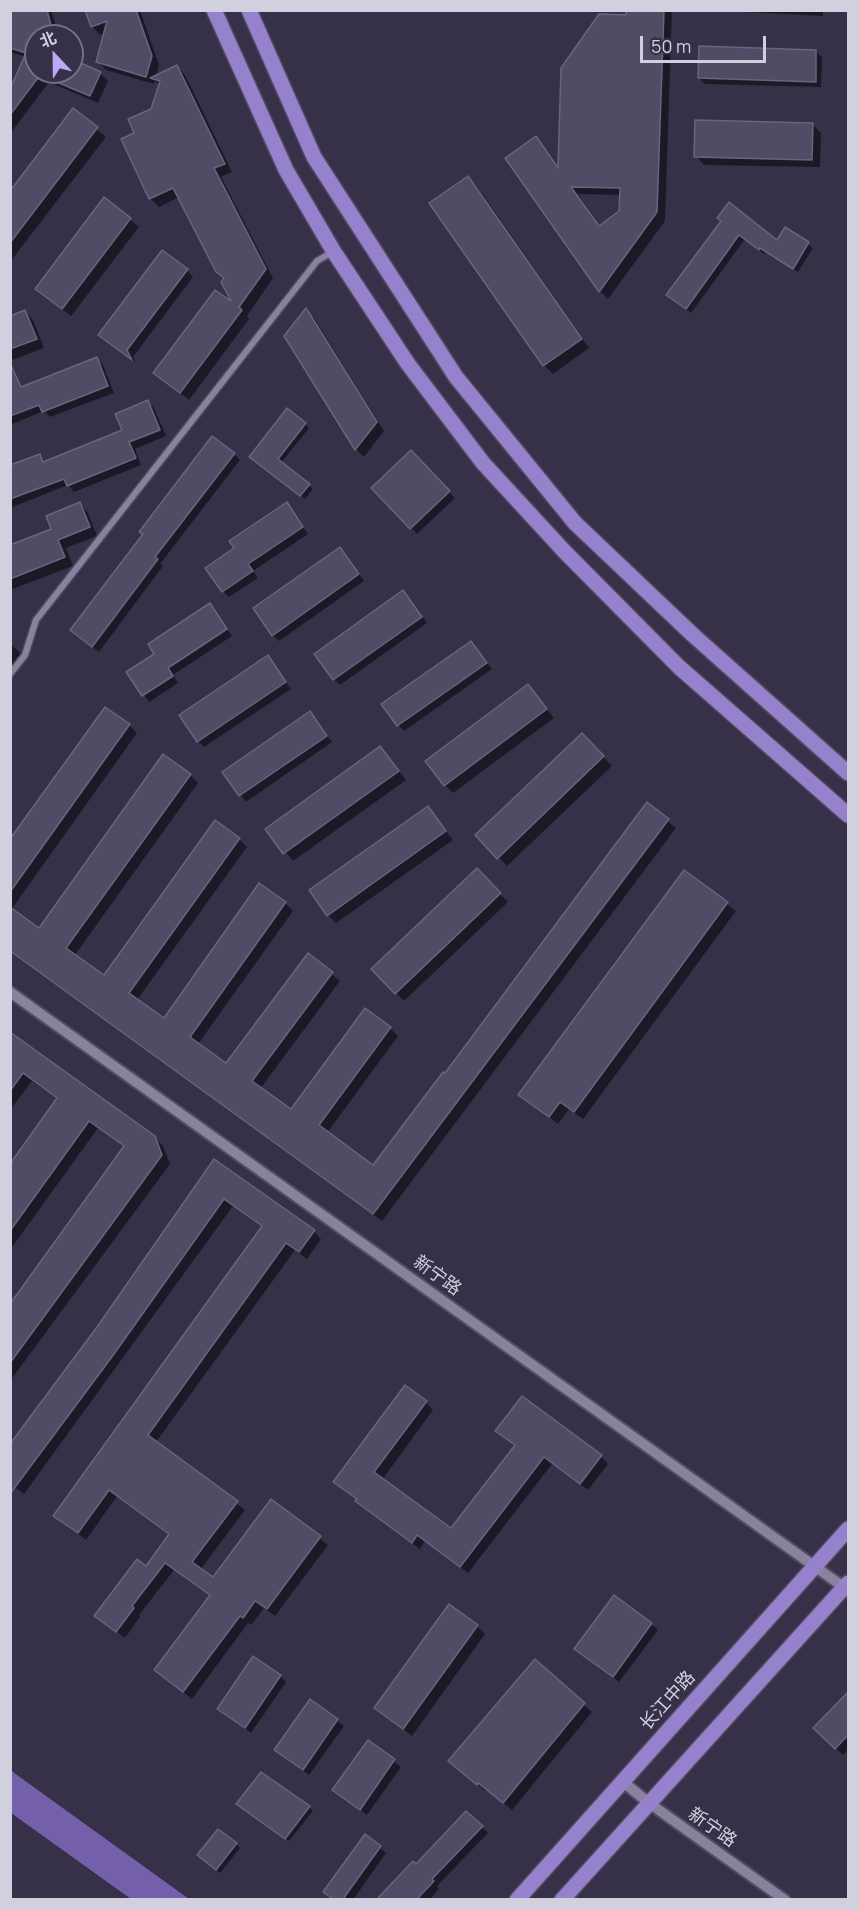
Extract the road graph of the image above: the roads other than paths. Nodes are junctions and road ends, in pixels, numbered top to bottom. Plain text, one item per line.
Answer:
1 (214, 10) edge
2 (249, 10) edge
3 (334, 252) junction
4 (10, 674) edge
5 (849, 773) edge
6 (849, 815) edge
7 (10, 992) edge
8 (849, 1529) edge
9 (815, 1567) junction
10 (847, 1586) edge
11 (622, 1781) junction
12 (649, 1803) junction
13 (517, 1899) edge
14 (562, 1899) edge
15 (784, 1899) edge

1 - 3 main road
2 - 5 main road
3 - 4 street
3 - 6 main road
7 - 9 street, 新宁路
8 - 9 main road, 长江中路
9 - 10 street, 新宁路
9 - 11 main road, 长江中路
10 - 12 main road
11 - 12 street, 新宁路
11 - 13 main road, 长江中路
12 - 14 main road
12 - 15 street, 新宁路

